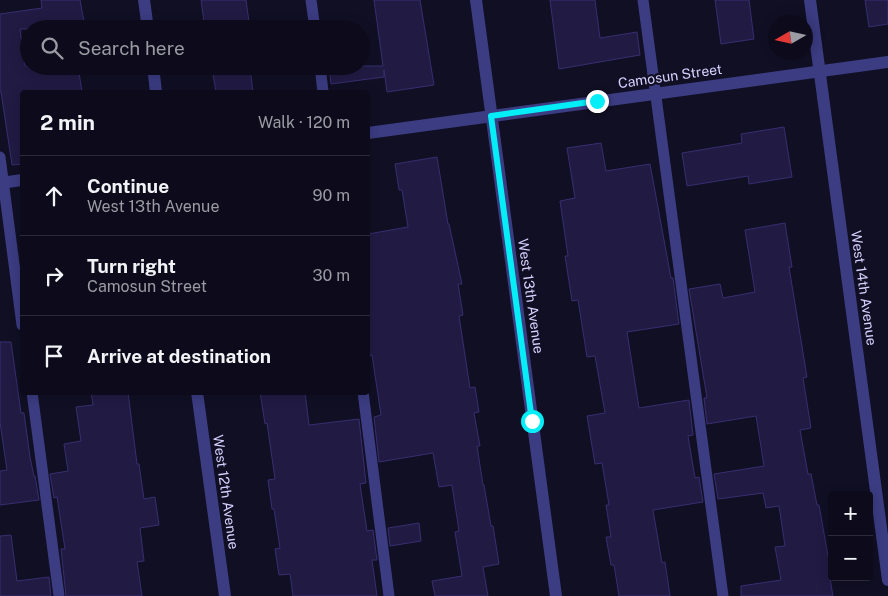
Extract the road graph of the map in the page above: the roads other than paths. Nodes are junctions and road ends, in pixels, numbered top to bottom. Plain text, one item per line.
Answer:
1 (144, 0) edge
2 (311, 0) edge
3 (476, 0) edge
4 (643, 0) edge
5 (810, 0) edge
6 (147, 20) edge
7 (314, 20) edge
8 (888, 62) edge
9 (820, 71) junction
10 (154, 75) edge
11 (321, 75) edge
12 (156, 90) edge
13 (324, 90) edge
14 (656, 94) junction
15 (491, 116) junction
16 (370, 133) edge
17 (0, 158) edge
18 (20, 180) edge
19 (2, 182) edge
20 (20, 311) edge
21 (32, 395) edge
22 (197, 395) edge
23 (363, 395) edge
24 (888, 580) edge
25 (59, 596) edge
26 (225, 596) edge
27 (389, 596) edge
28 (556, 596) edge
29 (723, 596) edge

1 - 6 street
2 - 7 lane
3 - 15 street, West 13th Avenue
4 - 14 lane
5 - 9 street, West 14th Avenue
8 - 9 street, Camosun Street
9 - 14 street, Camosun Street
9 - 24 street, West 14th Avenue
10 - 12 street
11 - 13 lane
14 - 15 street, Camosun Street
14 - 29 lane
15 - 16 street, Camosun Street
15 - 28 street, West 13th Avenue
17 - 19 lane
18 - 19 street
19 - 20 lane
21 - 25 lane
22 - 26 street, West 12th Avenue
23 - 27 lane

